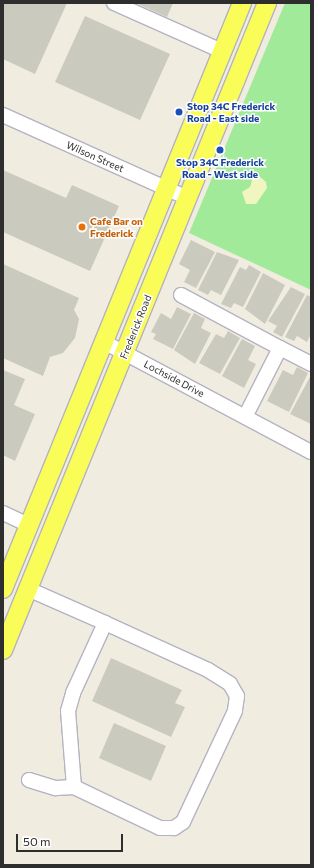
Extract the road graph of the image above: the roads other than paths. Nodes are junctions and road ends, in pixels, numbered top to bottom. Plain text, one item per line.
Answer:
1 (114, 3) edge
2 (242, 3) edge
3 (267, 3) edge
4 (222, 52) junction
5 (3, 115) edge
6 (166, 189) junction
7 (188, 198) junction
8 (181, 295) dead end
9 (104, 342) junction
10 (280, 348) junction
11 (125, 353) junction
12 (311, 364) edge
13 (245, 417) junction
14 (311, 452) edge
15 (3, 513) edge
16 (29, 525) junction
17 (3, 589) edge
18 (28, 589) junction
19 (105, 623) junction
20 (3, 650) edge
21 (29, 780) dead end
22 (74, 787) junction

1 - 4 street
2 - 4 main road
3 - 7 main road, Frederick Road
4 - 6 main road
5 - 6 street, Wilson Street
6 - 7 street, Wilson Street
6 - 9 main road
7 - 11 main road, Frederick Road
8 - 10 street
9 - 11 street, Lochside Drive
9 - 16 main road
10 - 12 street
10 - 13 street
11 - 13 street, Lochside Drive
11 - 18 main road, Frederick Road
13 - 14 street, Lochside Drive
15 - 16 street
16 - 17 main road
18 - 19 street
18 - 20 main road, Frederick Road
19 - 22 street
19 - 22 street
21 - 22 street

